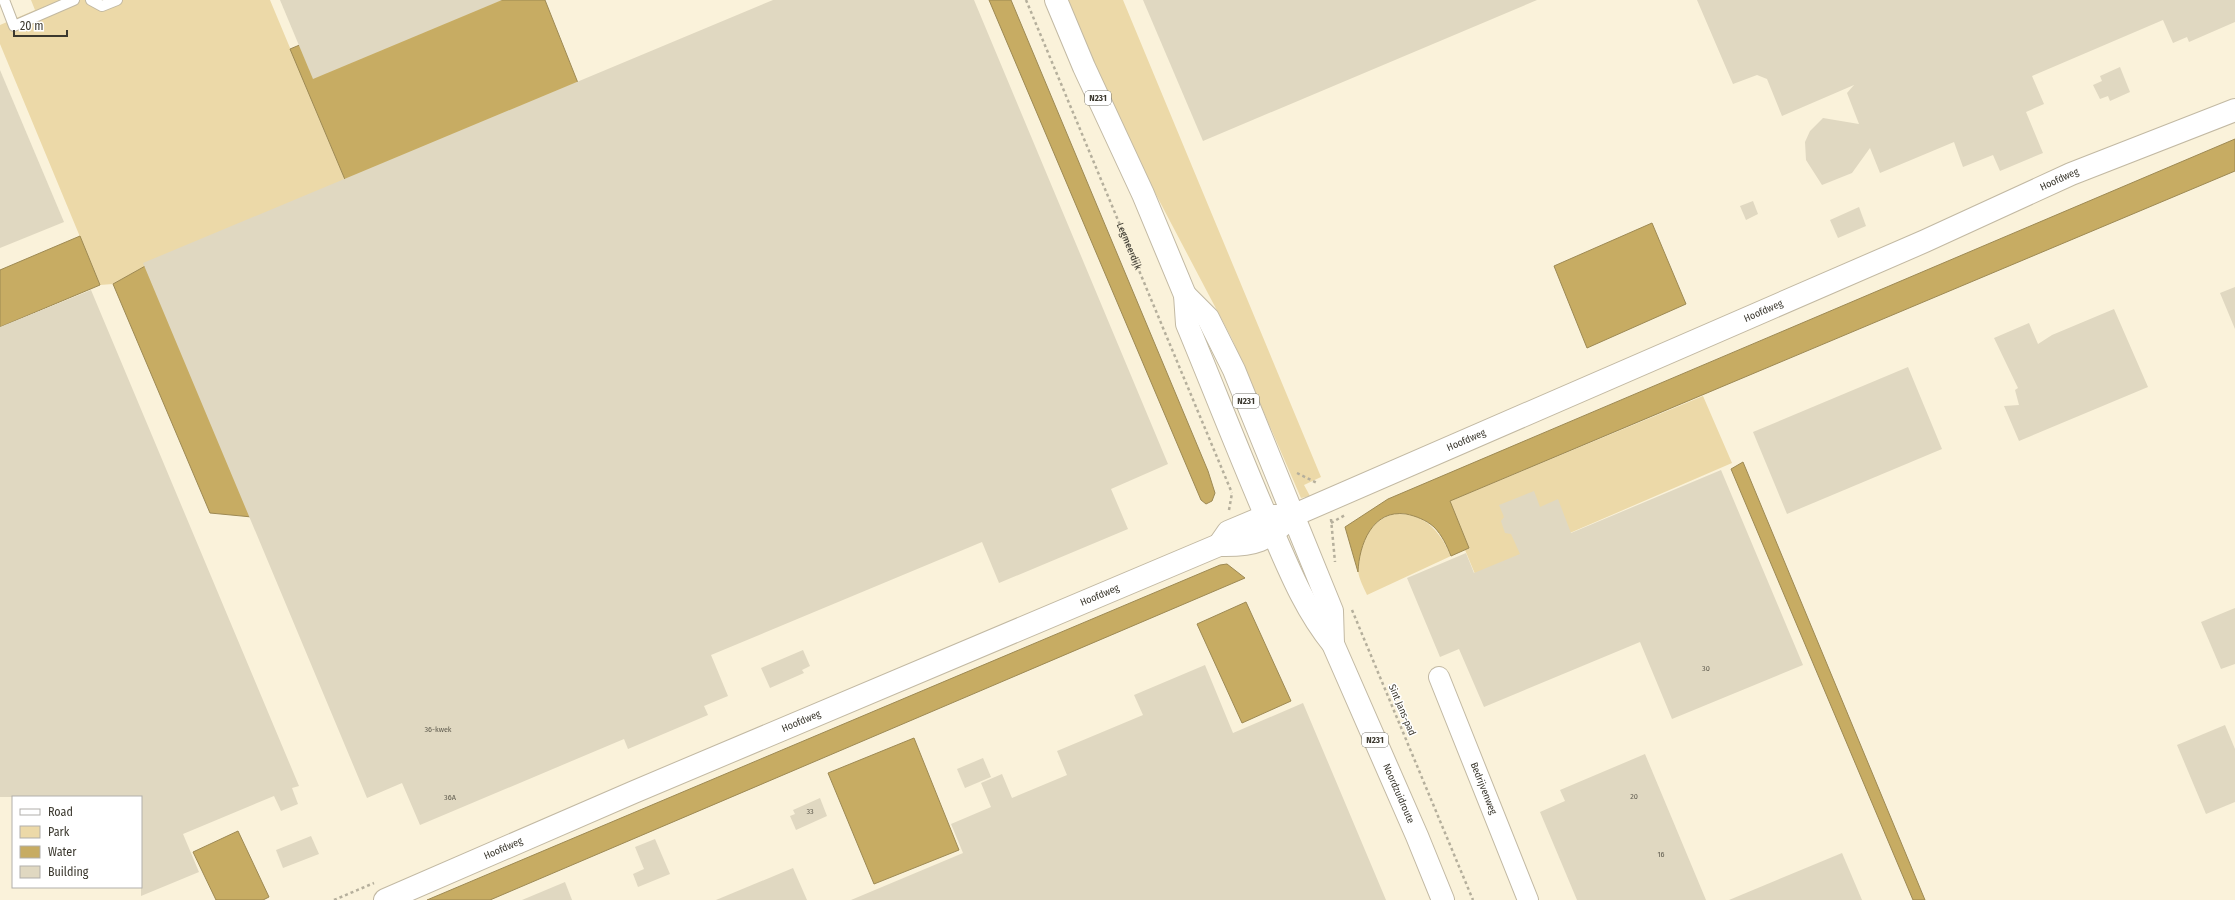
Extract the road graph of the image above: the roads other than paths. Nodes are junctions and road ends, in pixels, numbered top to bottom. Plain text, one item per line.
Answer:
1 (4, 0) edge
2 (74, 0) edge
3 (91, 0) edge
4 (117, 0) edge
5 (1056, 0) edge
6 (2235, 110) edge
7 (1185, 295) junction
8 (1292, 516) junction
9 (1270, 525) junction
10 (1333, 644) junction
11 (1438, 677) dead end
12 (385, 900) edge
13 (1443, 900) edge
14 (1528, 900) edge

1 - 2 lane
3 - 4 lane
5 - 7 main road, N231
6 - 8 main road, Hoofdweg
7 - 8 main road, N231
7 - 9 main road, N231
8 - 9 main road, Hoofdweg
8 - 10 main road, Noordzuidroute / N231
9 - 10 main road, Noordzuidroute / N231
9 - 12 main road, Hoofdweg
10 - 13 main road, Noordzuidroute / N231
11 - 14 street, Bedrijvenweg

